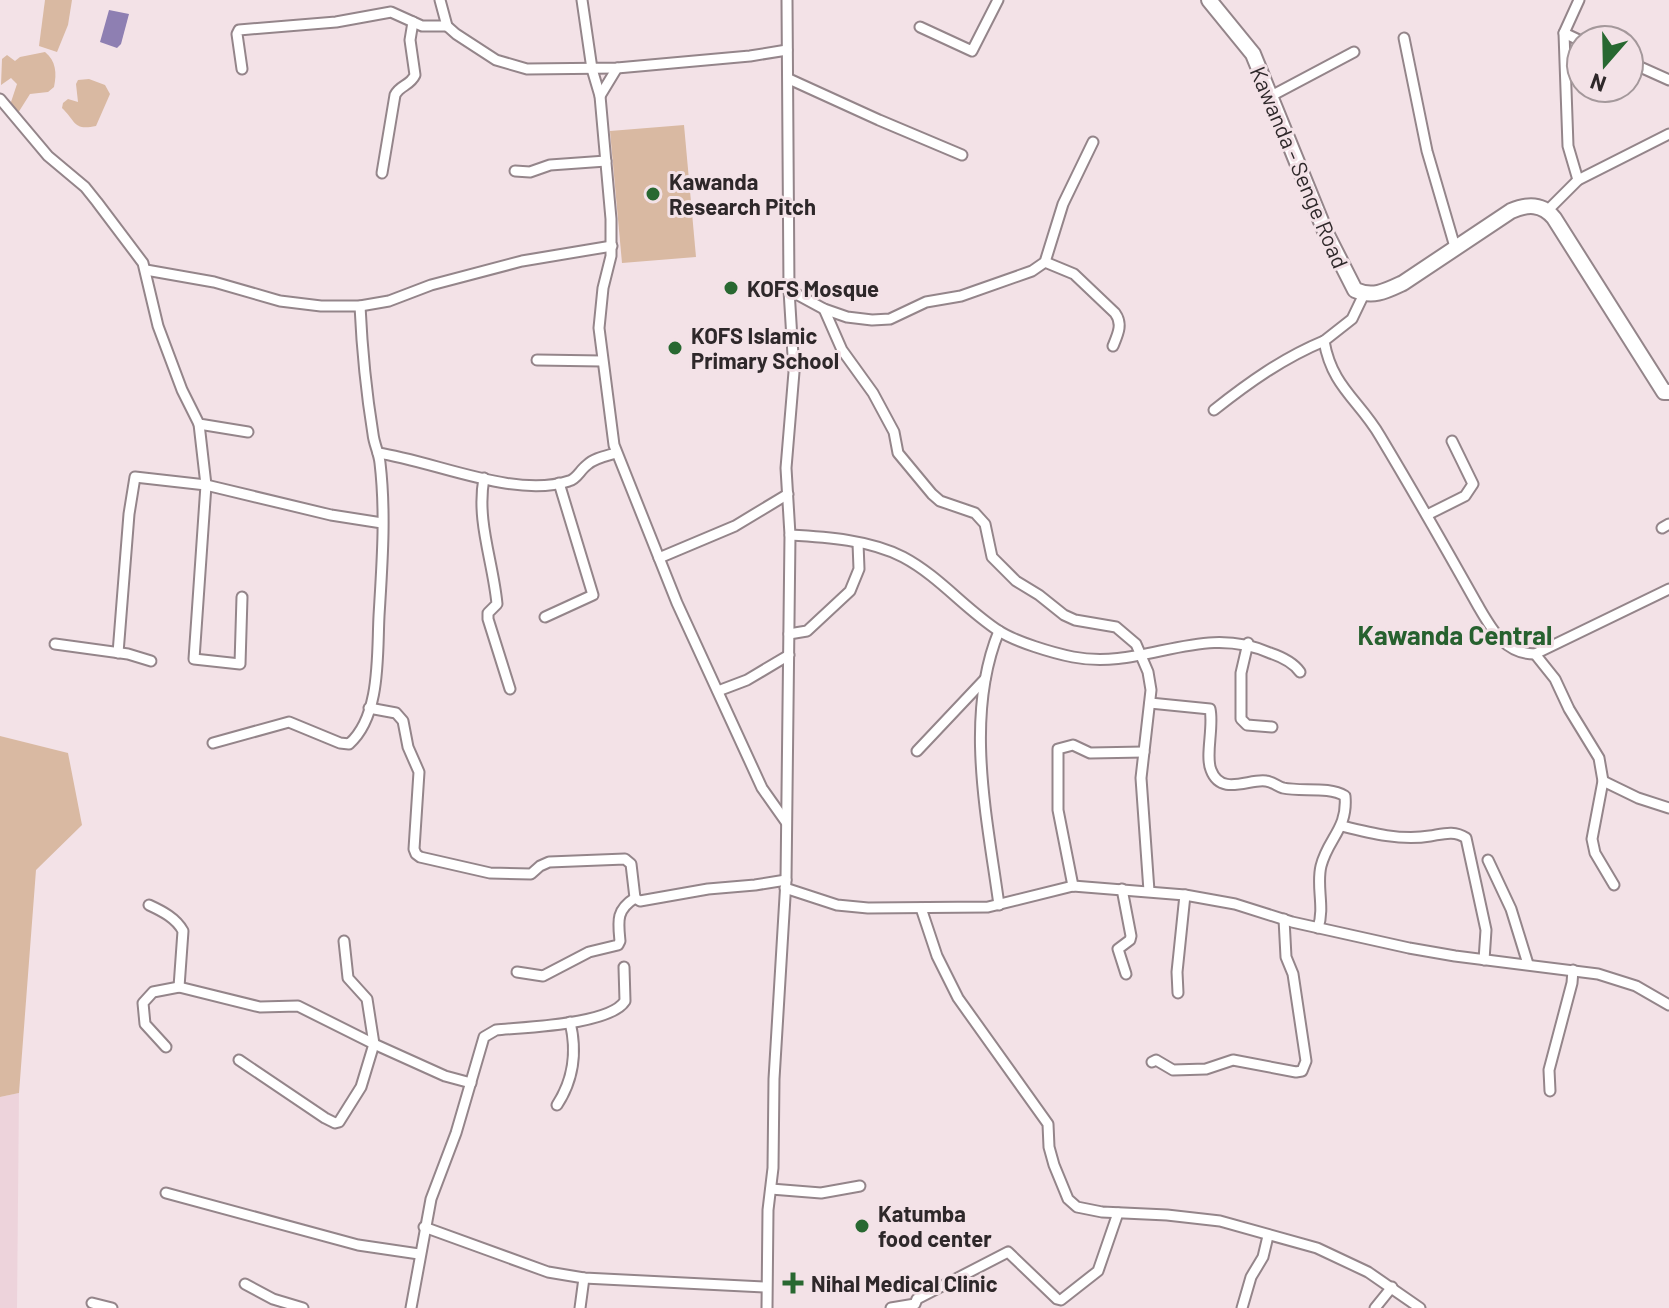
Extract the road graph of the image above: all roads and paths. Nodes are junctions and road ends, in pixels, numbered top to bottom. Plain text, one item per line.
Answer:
1 (440, 0) edge
2 (582, 0) edge
3 (787, 0) edge
4 (998, 0) edge
5 (1209, 0) edge
6 (1579, 0) edge
7 (413, 22) junction
8 (447, 26) junction
9 (920, 27) dead end
10 (1564, 33) joint
11 (1404, 38) dead end
12 (787, 50) junction
13 (1354, 52) dead end
14 (617, 68) junction
15 (242, 69) dead end
16 (592, 69) junction
17 (1645, 69) edge
18 (789, 79) junction
19 (1669, 80) edge
20 (600, 96) junction
21 (1271, 96) junction
22 (0, 99) edge
23 (1669, 134) edge
24 (1093, 142) dead end
25 (962, 155) dead end
26 (606, 161) junction
27 (515, 171) dead end
28 (382, 173) dead end
29 (1578, 180) junction
30 (1548, 210) junction
31 (612, 246) junction
32 (1455, 247) junction
33 (1045, 262) junction
34 (146, 270) junction
35 (789, 290) junction
36 (1364, 294) junction
37 (360, 306) junction
38 (824, 309) junction
39 (1324, 341) junction
40 (1113, 346) dead end
41 (537, 360) dead end
42 (602, 361) junction
43 (1667, 395) edge
44 (1214, 410) dead end
45 (199, 424) junction
46 (248, 432) dead end
47 (1452, 441) dead end
48 (378, 453) junction
49 (616, 453) junction
50 (484, 478) junction
51 (559, 483) junction
52 (206, 485) junction
53 (788, 494) junction
54 (1427, 515) junction
55 (382, 523) junction
56 (790, 535) junction
57 (858, 543) junction
58 (659, 558) junction
59 (1669, 589) edge
60 (242, 597) dead end
61 (545, 617) dead end
62 (999, 631) junction
63 (789, 634) junction
64 (1248, 643) junction
65 (55, 644) dead end
66 (118, 653) junction
67 (1535, 654) junction
68 (789, 655) junction
69 (1141, 655) junction
70 (151, 661) dead end
71 (1300, 672) dead end
72 (985, 679) junction
73 (510, 689) dead end
74 (718, 691) junction
75 (1150, 703) junction
76 (369, 708) junction
77 (1272, 727) dead end
78 (213, 743) dead end
79 (917, 751) dead end
80 (1144, 752) junction
81 (1603, 781) junction
82 (1669, 808) edge
83 (786, 822) junction
84 (1342, 826) junction
85 (1488, 860) dead end
86 (786, 884) junction
87 (1614, 885) dead end
88 (1073, 886) junction
89 (1122, 889) junction
90 (1149, 891) junction
91 (1185, 895) junction
92 (635, 898) junction
93 (149, 905) dead end
94 (999, 905) junction
95 (921, 908) junction
96 (1284, 919) junction
97 (1318, 928) junction
98 (344, 941) dead end
99 (1484, 960) junction
100 (1528, 964) junction
101 (624, 967) dead end
102 (1573, 970) junction
103 (517, 972) dead end
104 (1126, 974) dead end
105 (179, 987) junction
106 (1178, 993) dead end
107 (1669, 1005) edge
108 (570, 1022) junction
109 (374, 1044) junction
110 (166, 1047) dead end
111 (239, 1060) dead end
112 (1152, 1062) dead end
113 (471, 1083) junction
114 (1550, 1091) dead end
115 (557, 1105) dead end
116 (860, 1186) dead end
117 (771, 1189) junction
118 (166, 1193) dead end
119 (1118, 1213) junction
120 (424, 1227) junction
121 (1268, 1236) junction
122 (419, 1254) junction
123 (584, 1278) junction
124 (245, 1284) dead end
125 (766, 1287) junction
126 (1392, 1287) junction
127 (92, 1303) dead end
128 (916, 1306) edge
129 (112, 1308) edge
130 (303, 1308) edge
131 (411, 1308) edge
132 (580, 1308) edge
133 (767, 1308) edge
134 (891, 1308) edge
135 (1242, 1308) edge
136 (1375, 1308) edge
137 (1420, 1308) edge

1 - 8 street
2 - 16 street
3 - 12 street
4 - 9 street
5 - 21 street, Kawanda - Senge Road
6 - 10 street
7 - 8 street
7 - 15 street
7 - 28 street
8 - 16 street
10 - 29 street
11 - 32 street
12 - 14 street
12 - 18 street
13 - 21 street
14 - 16 street
14 - 20 street
16 - 20 street
17 - 19 street
18 - 25 street
18 - 35 street
20 - 26 street
21 - 36 street, Kawanda - Senge Road
22 - 34 street
23 - 29 street
24 - 33 street
26 - 27 street
26 - 31 street
29 - 30 street
30 - 32 street
30 - 43 street
31 - 37 street
31 - 42 street
32 - 36 street
33 - 38 street
33 - 40 street
34 - 37 street
34 - 45 street
35 - 38 street
35 - 53 street
36 - 39 street
37 - 48 street
38 - 69 street
39 - 44 street
39 - 54 street
41 - 42 street
42 - 49 street
45 - 46 street
45 - 52 street
47 - 54 street
48 - 50 street
48 - 55 street
49 - 51 street
49 - 58 street
50 - 51 street
50 - 73 street
51 - 61 street
52 - 55 street
52 - 60 street
52 - 66 street
53 - 56 street
53 - 58 street
54 - 67 street
55 - 76 street
56 - 57 street
56 - 63 street
57 - 62 street
57 - 63 street
58 - 74 street
59 - 67 street
62 - 69 street
62 - 72 street
63 - 68 street
64 - 69 street
64 - 71 street
64 - 77 street
65 - 66 street
66 - 70 street
67 - 81 street
68 - 74 street
68 - 83 street
69 - 75 street
72 - 79 street
72 - 94 street
74 - 83 street
75 - 80 street
75 - 84 street
76 - 78 street
76 - 92 street
80 - 88 street
80 - 90 street
81 - 82 street
81 - 87 street
83 - 86 street
84 - 97 street
84 - 99 street
85 - 100 street
86 - 92 street
86 - 95 street
86 - 117 street
88 - 89 street
88 - 94 street
89 - 90 street
89 - 104 street
90 - 91 street
91 - 96 street
91 - 106 street
92 - 103 street
93 - 105 street
94 - 95 street
95 - 119 street
96 - 97 street
96 - 112 street
97 - 99 street
98 - 109 street
99 - 100 street
100 - 102 street
101 - 108 street
102 - 107 street
102 - 114 street
105 - 109 street
105 - 110 street
108 - 113 street
108 - 115 street
109 - 111 street
109 - 113 street
113 - 120 street
116 - 117 street
117 - 125 street
118 - 122 street
119 - 121 street
119 - 128 street
120 - 122 street
120 - 123 street
121 - 126 street
121 - 135 street
122 - 131 street
123 - 125 street
123 - 132 street
124 - 130 street
125 - 133 street
126 - 136 street
126 - 137 street
127 - 129 street
128 - 134 street

